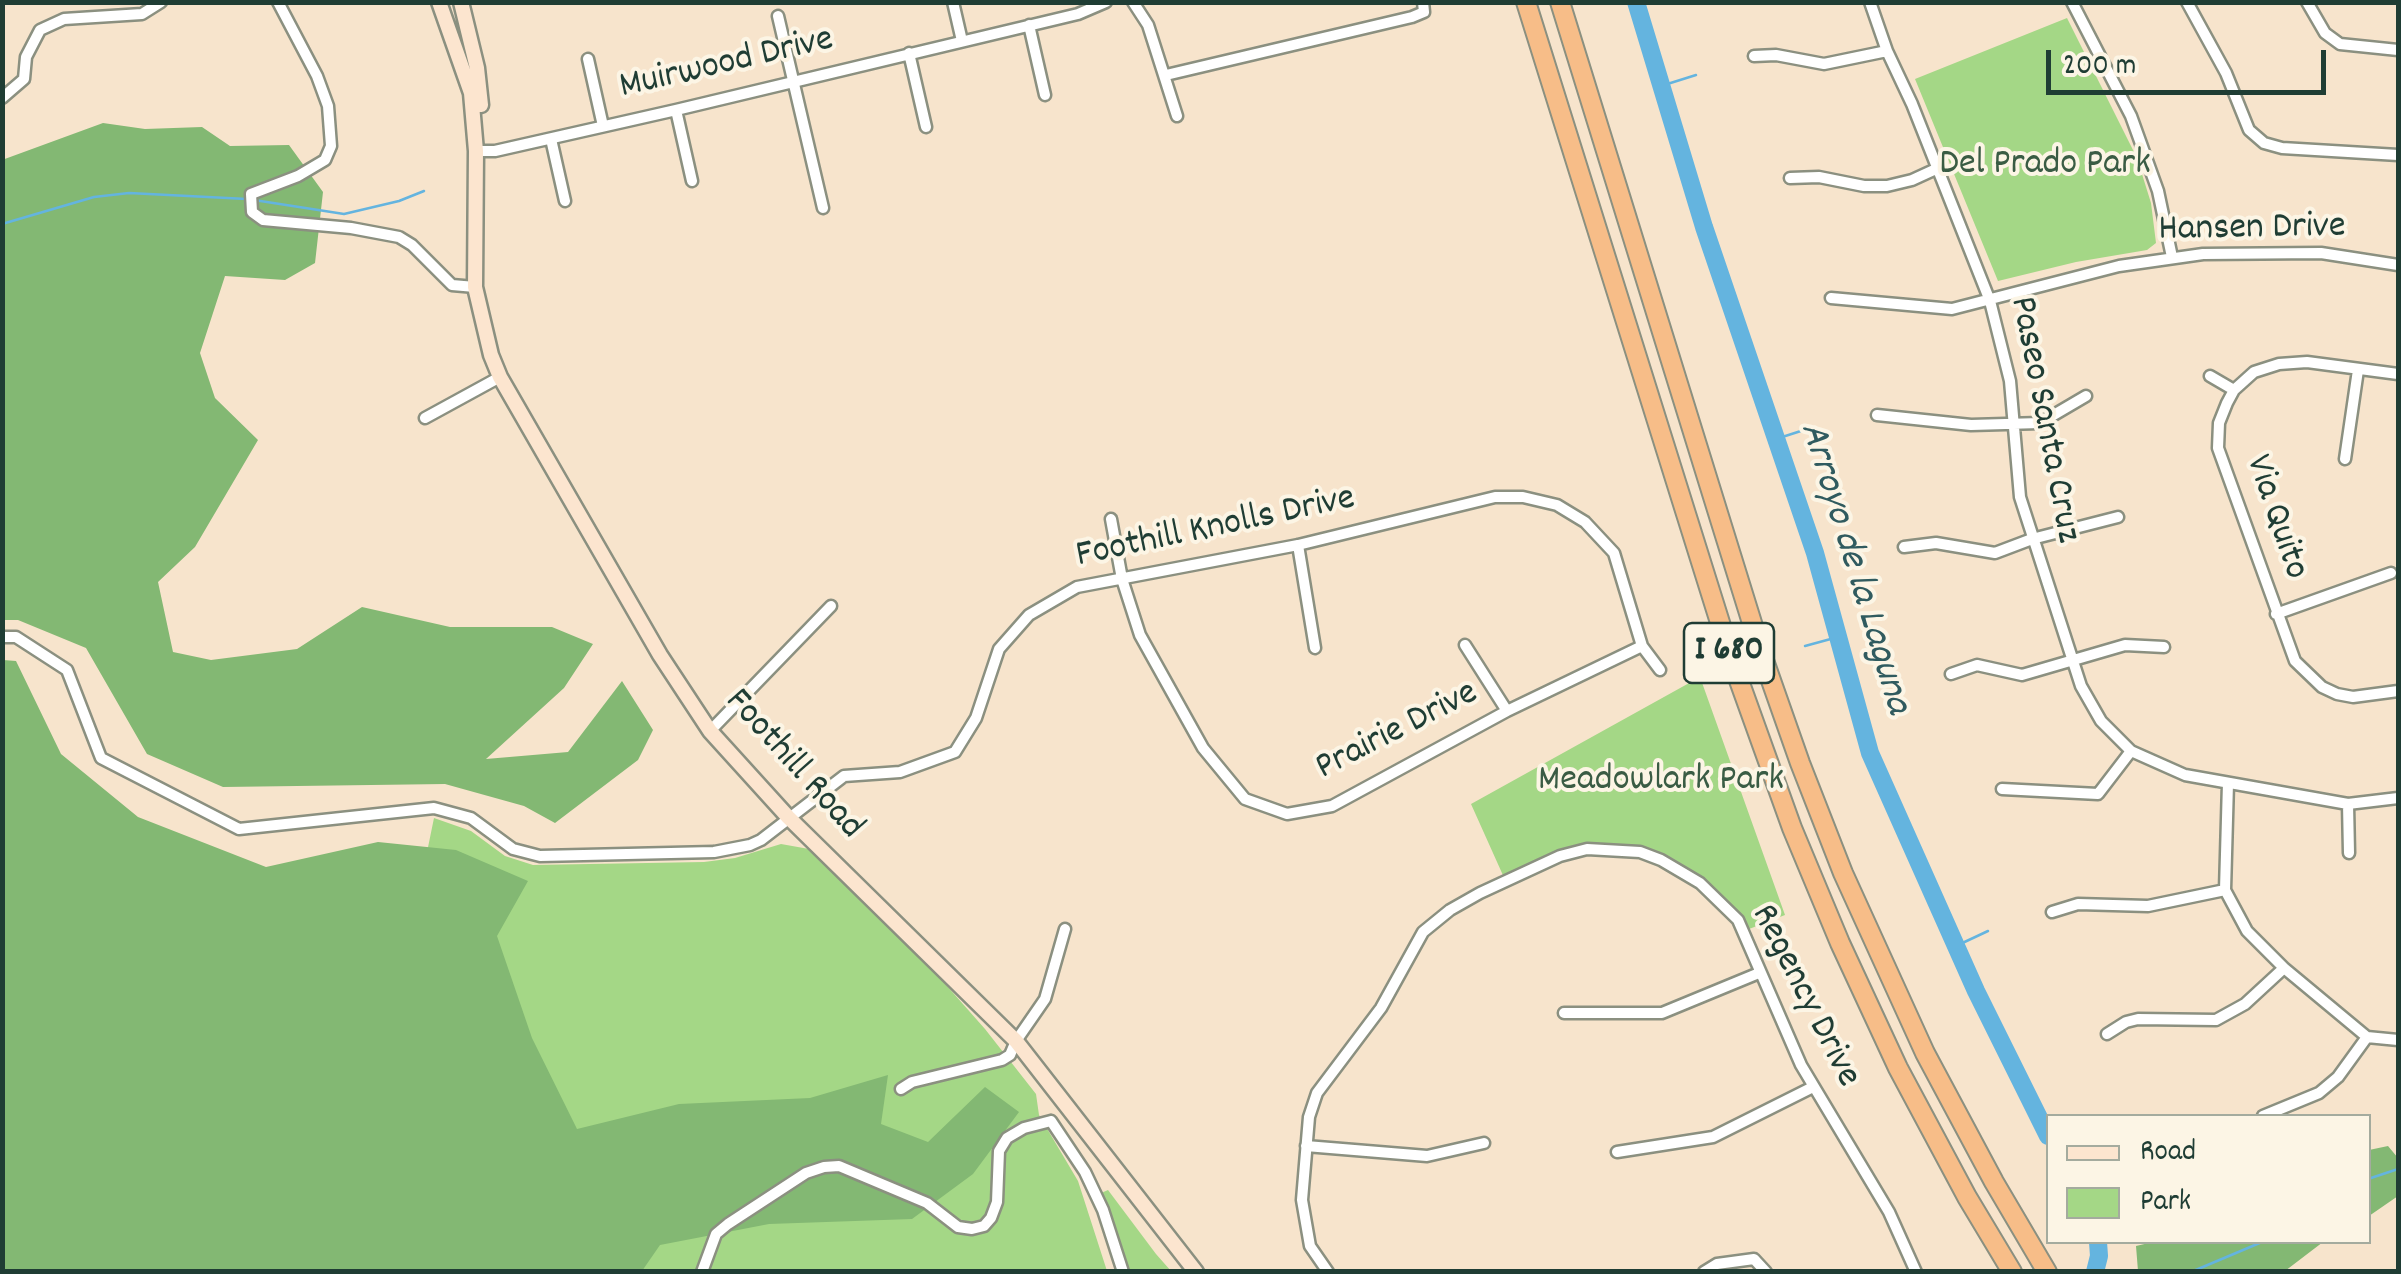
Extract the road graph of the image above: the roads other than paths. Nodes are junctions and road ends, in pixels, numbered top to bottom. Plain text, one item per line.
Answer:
1 (161, 2) edge
2 (278, 2) edge
3 (439, 2) edge
4 (461, 2) edge
5 (953, 2) edge
6 (1106, 2) edge
7 (1133, 2) edge
8 (1423, 2) edge
9 (1526, 2) edge
10 (1560, 2) edge
11 (1870, 2) edge
12 (2072, 2) edge
13 (2187, 2) edge
14 (2308, 2) edge
15 (778, 16) dead end
16 (1028, 25) junction
17 (962, 40) junction
18 (2398, 50) edge
19 (1887, 51) junction
20 (910, 53) junction
21 (1754, 56) dead end
22 (588, 60) dead end
23 (1166, 75) junction
24 (794, 80) junction
25 (1046, 94) dead end
26 (2, 98) edge
27 (676, 110) junction
28 (1177, 116) dead end
29 (603, 126) junction
30 (926, 127) dead end
31 (551, 138) junction
32 (481, 152) junction
33 (2398, 155) edge
34 (1936, 168) junction
35 (1790, 178) dead end
36 (692, 181) dead end
37 (565, 201) dead end
38 (823, 208) dead end
39 (2172, 257) junction
40 (2398, 265) edge
41 (475, 287) junction
42 (1831, 298) dead end
43 (1990, 300) junction
44 (2358, 370) junction
45 (2398, 374) edge
46 (2210, 376) dead end
47 (500, 377) junction
48 (2234, 390) junction
49 (2086, 396) dead end
50 (1877, 416) dead end
51 (425, 418) dead end
52 (2013, 425) junction
53 (2345, 458) dead end
54 (2118, 517) dead end
55 (1110, 519) dead end
56 (2032, 539) junction
57 (1298, 545) junction
58 (1904, 547) dead end
59 (2391, 573) dead end
60 (1122, 578) junction
61 (832, 606) dead end
62 (2276, 614) junction
63 (2, 638) edge
64 (1465, 646) dead end
65 (1642, 646) junction
66 (2164, 646) dead end
67 (1315, 648) dead end
68 (2072, 661) junction
69 (1660, 670) dead end
70 (1951, 674) dead end
71 (2398, 690) edge
72 (1506, 712) junction
73 (710, 731) junction
74 (2131, 752) junction
75 (2228, 782) junction
76 (2002, 789) dead end
77 (2398, 798) edge
78 (2348, 804) junction
79 (788, 817) junction
80 (2349, 853) dead end
81 (2225, 890) junction
82 (2052, 912) dead end
83 (1064, 930) dead end
84 (2284, 968) junction
85 (1759, 973) junction
86 (1564, 1013) dead end
87 (2107, 1034) dead end
88 (2366, 1037) junction
89 (1016, 1040) junction
90 (2398, 1040) edge
91 (1812, 1087) junction
92 (902, 1089) dead end
93 (1064, 1100) junction
94 (2268, 1114) edge
95 (1051, 1122) junction
96 (1484, 1143) dead end
97 (1306, 1146) junction
98 (1100, 1152) junction
99 (1617, 1152) dead end
100 (2042, 1264) edge
101 (702, 1272) edge
102 (1124, 1272) edge
103 (1184, 1272) edge
104 (1196, 1272) edge
105 (1328, 1272) edge
106 (1704, 1272) edge
107 (1766, 1272) edge
108 (1916, 1272) edge
109 (2012, 1272) edge

1 - 26 street
2 - 41 street
3 - 32 main road, Foothill Road
4 - 32 main road, Foothill Road
5 - 17 street
6 - 16 street, Muirwood Drive
7 - 23 street
8 - 23 street
9 - 109 highway, I 680
10 - 100 highway, I 680
11 - 19 street, Paseo Santa Cruz
12 - 39 street
13 - 33 street
14 - 18 street
15 - 24 street
16 - 17 street, Muirwood Drive
16 - 25 street
17 - 20 street, Muirwood Drive
19 - 21 street
19 - 34 street, Paseo Santa Cruz
20 - 24 street, Muirwood Drive
20 - 30 street
22 - 29 street
23 - 28 street
24 - 27 street, Muirwood Drive
24 - 38 street
27 - 29 street, Muirwood Drive
27 - 36 street
29 - 31 street, Muirwood Drive
31 - 32 street, Muirwood Drive
31 - 37 street
32 - 41 main road, Foothill Road
32 - 47 main road, Foothill Road
34 - 35 street
34 - 43 street, Paseo Santa Cruz
39 - 40 street, Hansen Drive
39 - 43 street, Hansen Drive
41 - 47 main road, Foothill Road
42 - 43 street, Hansen Drive
43 - 52 street, Paseo Santa Cruz
44 - 45 street
44 - 48 street
44 - 53 street
46 - 48 street
47 - 51 street
47 - 73 main road, Foothill Road
48 - 62 street, Via Quito
49 - 52 street
50 - 52 street
52 - 56 street, Paseo Santa Cruz
54 - 56 street
55 - 60 street, Prairie Drive
56 - 58 street
56 - 68 street, Paseo Santa Cruz
57 - 60 street, Foothill Knolls Drive
57 - 65 street, Foothill Knolls Drive
57 - 67 street
59 - 62 street
60 - 72 street, Prairie Drive
60 - 79 street, Foothill Knolls Drive
61 - 73 street
62 - 71 street, Via Quito
63 - 79 street, Foothill Knolls Drive
64 - 72 street
65 - 69 street, Foothill Knolls Drive
65 - 72 street, Prairie Drive
66 - 68 street
68 - 70 street
68 - 74 street, Paseo Santa Cruz
73 - 79 main road, Foothill Road
74 - 75 street, Paseo Santa Cruz
74 - 76 street
75 - 78 street, Paseo Santa Cruz
75 - 81 street
77 - 78 street, Paseo Santa Cruz
78 - 80 street
79 - 89 main road, Foothill Road
81 - 82 street
81 - 84 street
83 - 89 street
84 - 87 street
84 - 88 street
85 - 86 street
85 - 91 street, Regency Drive
85 - 97 street, Regency Drive
88 - 90 street
88 - 94 street
89 - 92 street
89 - 93 main road, Foothill Road
91 - 99 street
91 - 108 street, Regency Drive
93 - 95 street
93 - 98 main road, Foothill Road
95 - 101 street
95 - 102 street
96 - 97 street
97 - 105 street, Regency Drive
98 - 103 main road, Foothill Road
98 - 104 main road, Foothill Road
106 - 107 street

